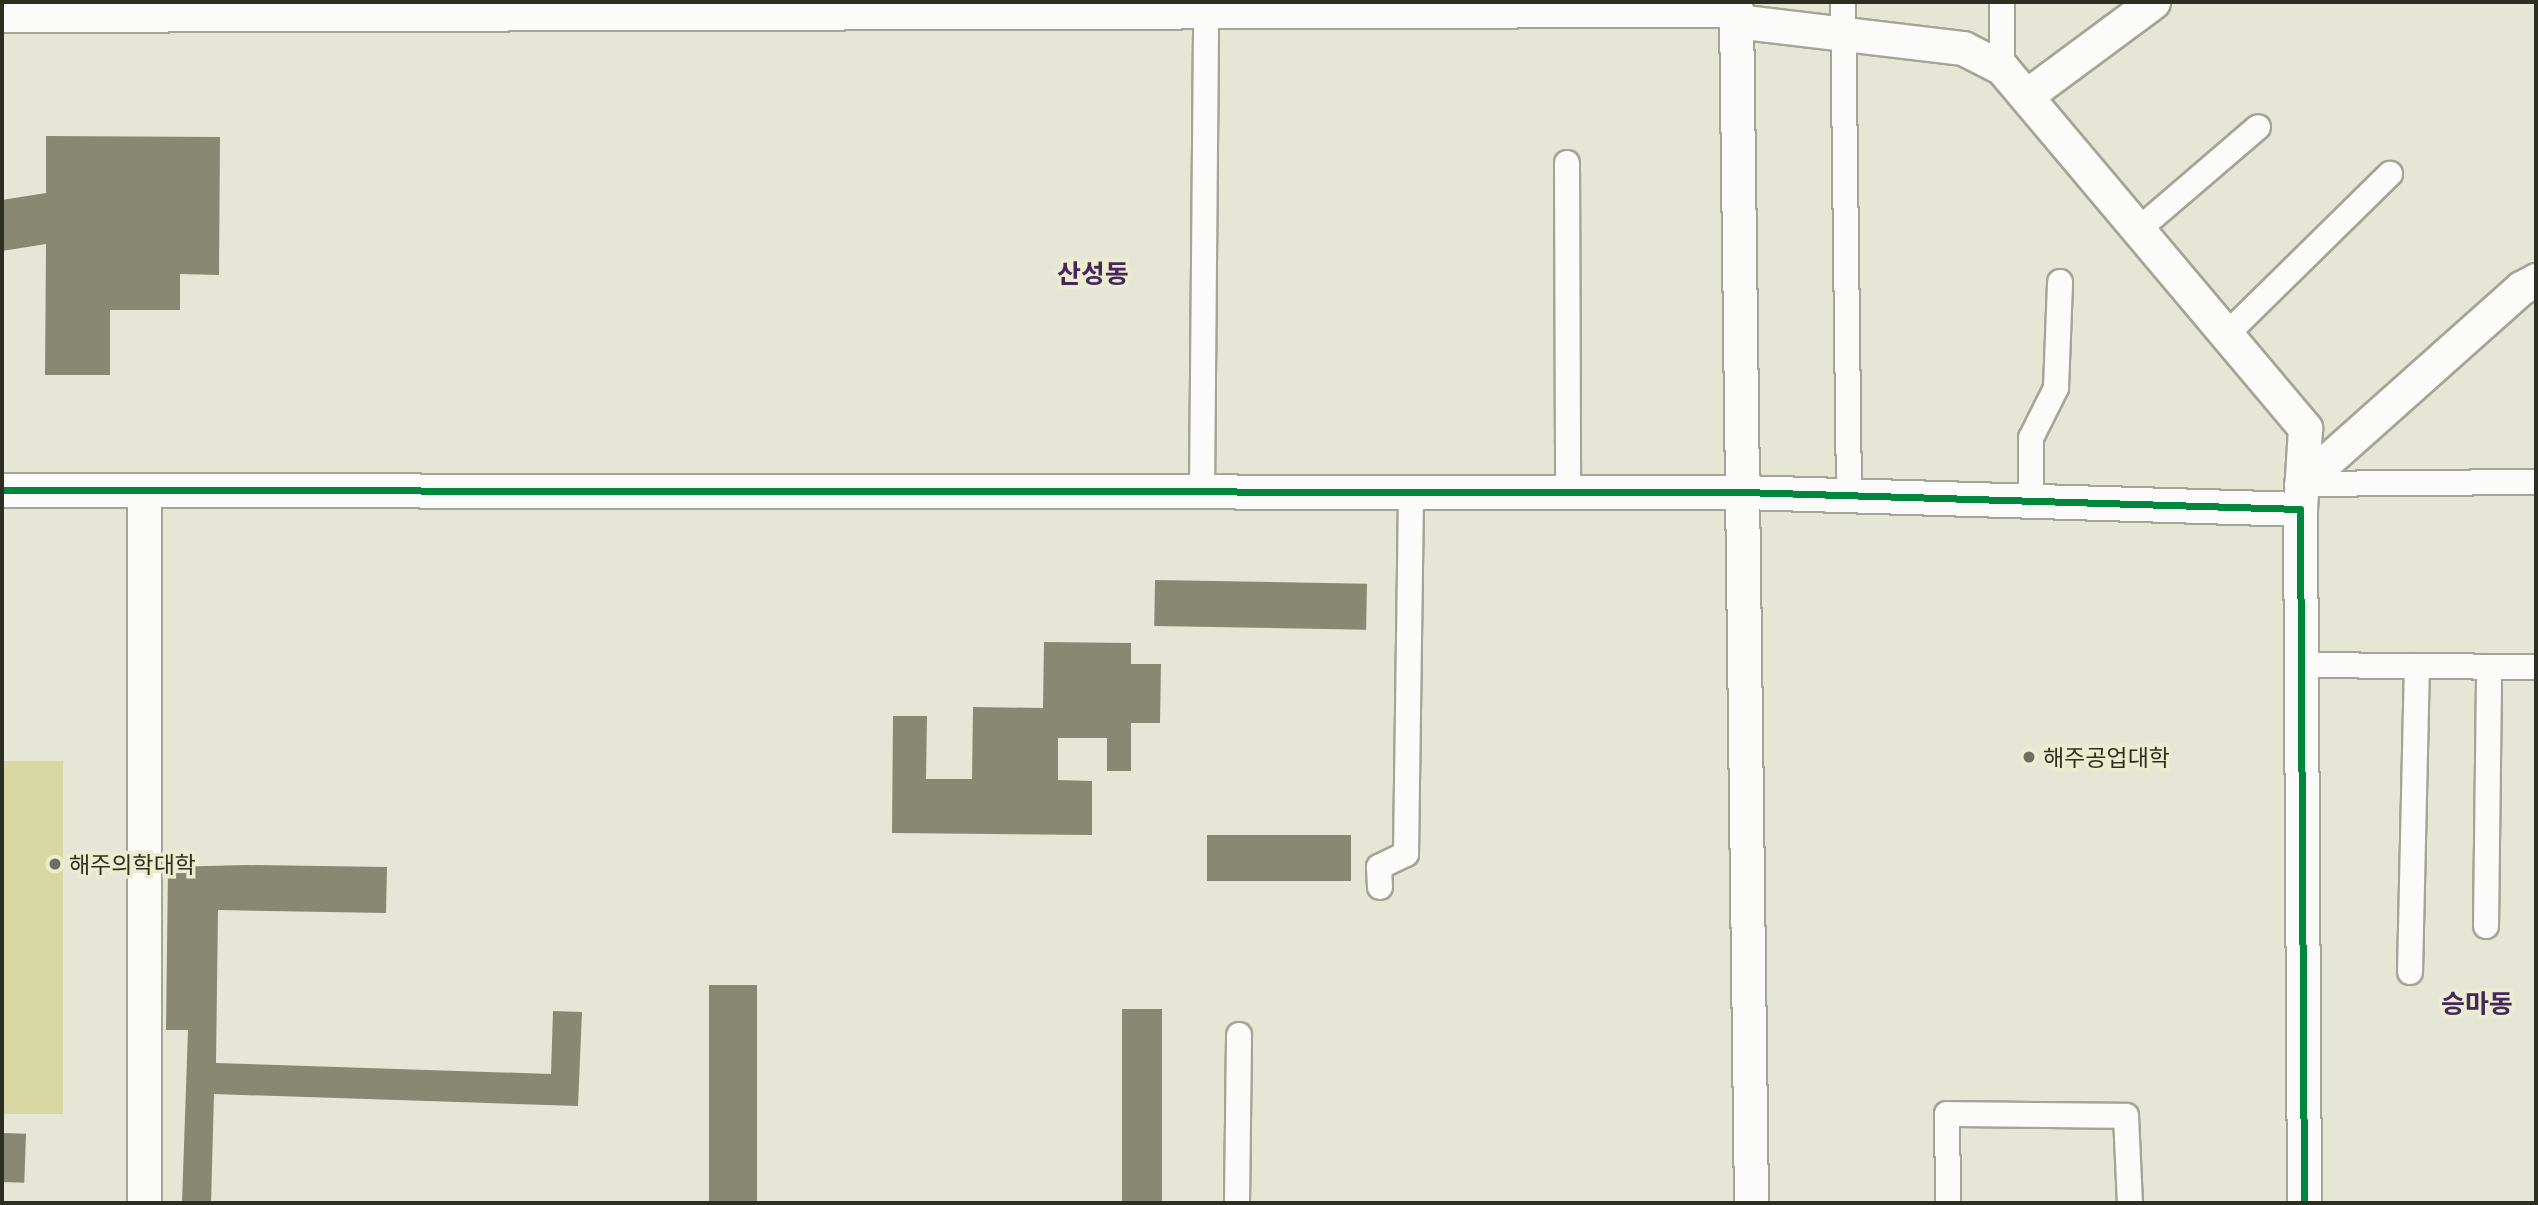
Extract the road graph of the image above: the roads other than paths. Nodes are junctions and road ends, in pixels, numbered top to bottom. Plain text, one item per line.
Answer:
1 (2002, 2) edge
2 (2153, 2) edge
3 (1493, 6) edge
4 (648, 7) edge
5 (850, 7) edge
6 (932, 7) edge
7 (1058, 7) edge
8 (302, 8) edge
9 (1206, 12) junction
10 (2118, 14) edge
11 (2, 15) edge
12 (1755, 16) edge
13 (1843, 18) edge
14 (2002, 68) junction
15 (2026, 96) junction
16 (2258, 127) dead end
17 (1567, 163) dead end
18 (2390, 174) dead end
19 (2138, 230) junction
20 (2536, 280) edge
21 (2060, 282) dead end
22 (2227, 335) junction
23 (2536, 482) edge
24 (2, 490) edge
25 (144, 490) junction
26 (1202, 491) junction
27 (1410, 491) junction
28 (1568, 492) junction
29 (1742, 492) junction
30 (1849, 495) junction
31 (2301, 496) junction
32 (2031, 501) junction
33 (2301, 665) junction
34 (2417, 666) junction
35 (2489, 667) junction
36 (2536, 667) edge
37 (1380, 887) dead end
38 (2486, 926) dead end
39 (2410, 972) dead end
40 (1239, 1035) dead end
41 (144, 1203) edge
42 (1237, 1203) edge
43 (1751, 1203) edge
44 (1948, 1203) edge
45 (2130, 1203) edge
46 (2304, 1203) edge

1 - 14 street
2 - 10 street
3 - 9 street
3 - 12 street
4 - 5 street
4 - 8 street
5 - 6 street
6 - 7 street
7 - 9 street
8 - 11 street
9 - 26 street
10 - 15 street
12 - 13 street
12 - 29 street
13 - 14 street
13 - 30 street
14 - 15 street
15 - 19 street
16 - 19 street
17 - 28 street
18 - 22 street
19 - 22 street
20 - 31 street
21 - 32 street
22 - 31 street
23 - 31 street
24 - 25 street
25 - 26 street
25 - 41 street
26 - 27 street
27 - 28 street
27 - 37 street
28 - 29 street
29 - 30 street
29 - 43 street
30 - 32 street
31 - 32 street
31 - 33 street
33 - 34 street
33 - 46 street
34 - 35 street
34 - 39 street
35 - 36 street
35 - 38 street
40 - 42 street
44 - 45 street

